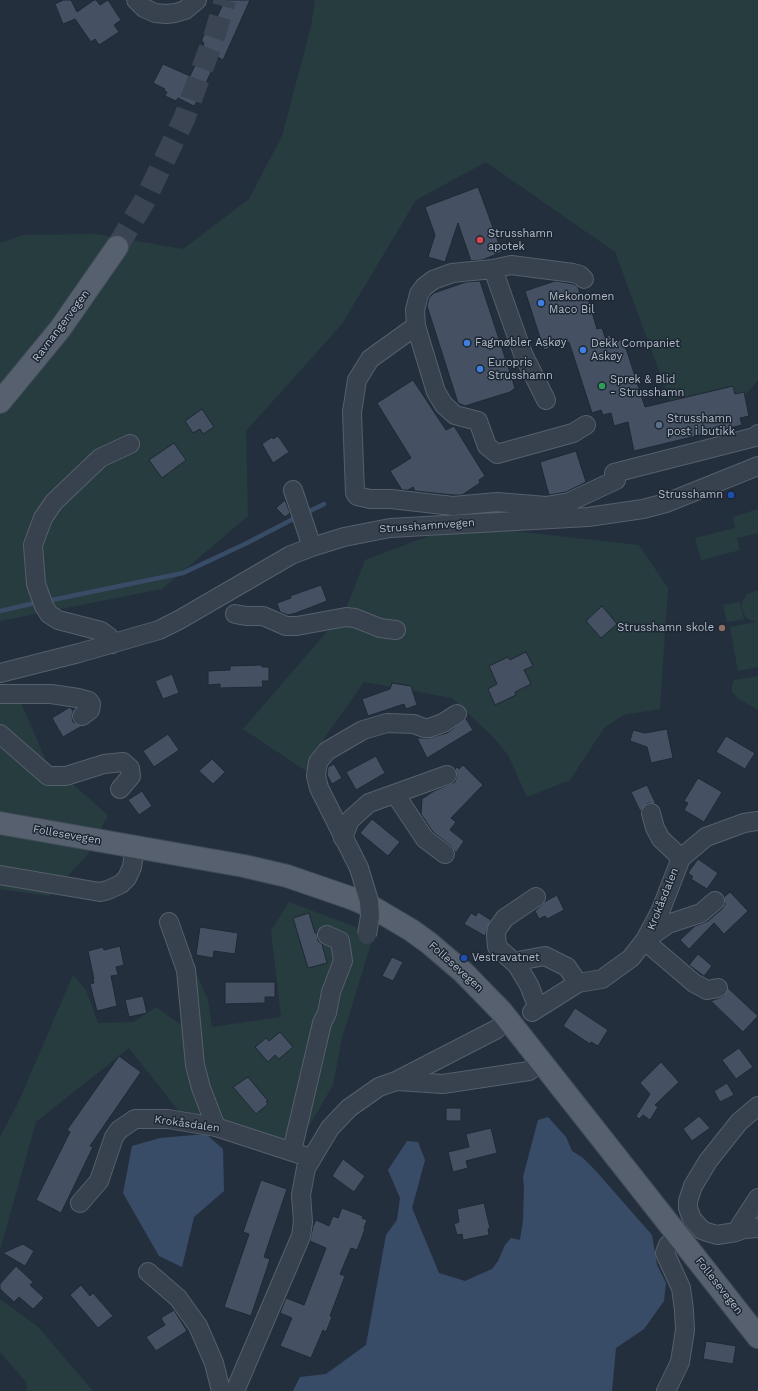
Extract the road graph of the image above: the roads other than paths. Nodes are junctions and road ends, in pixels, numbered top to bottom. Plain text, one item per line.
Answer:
1 (136, 0) edge
2 (197, 0) edge
3 (117, 246) tunnel mouth
4 (493, 269) junction
5 (584, 279) dead end
6 (416, 326) junction
7 (546, 400) dead end
8 (0, 402) edge
9 (586, 425) dead end
10 (758, 434) edge
11 (130, 444) dead end
12 (758, 466) edge
13 (293, 490) dead end
14 (311, 542) junction
15 (235, 614) dead end
16 (396, 630) dead end
17 (112, 644) junction
18 (0, 673) edge
19 (0, 694) edge
20 (87, 712) dead end
21 (457, 714) dead end
22 (0, 734) edge
23 (447, 774) dead end
24 (120, 788) dead end
25 (395, 794) junction
26 (651, 813) dead end
27 (758, 821) edge
28 (0, 823) edge
29 (343, 838) junction
30 (135, 846) junction
31 (445, 854) dead end
32 (681, 858) junction
33 (0, 876) edge
34 (536, 897) dead end
35 (715, 901) dead end
36 (169, 922) dead end
37 (327, 935) dead end
38 (367, 935) dead end
39 (645, 940) junction
40 (517, 965) junction
41 (578, 983) junction
42 (718, 988) dead end
43 (497, 1029) dead end
44 (542, 1061) junction
45 (396, 1081) junction
46 (758, 1106) edge
47 (216, 1127) junction
48 (292, 1151) junction
49 (311, 1158) junction
50 (758, 1198) edge
51 (80, 1203) dead end
52 (758, 1228) edge
53 (736, 1232) junction
54 (679, 1235) junction
55 (148, 1272) dead end
56 (758, 1337) edge
57 (221, 1391) edge
58 (235, 1391) edge
59 (666, 1391) edge

1 - 2 street
3 - 8 main road, Ravnangervegen
4 - 5 street
4 - 6 street
4 - 7 street
6 - 9 street
6 - 10 street, Strusshamnvegen
11 - 17 street
12 - 14 street, Strusshamnvegen
13 - 14 street
14 - 17 street, Strusshamnvegen
15 - 16 street
17 - 18 street, Strusshamnvegen
19 - 20 street
21 - 29 street
22 - 24 street
23 - 25 street
25 - 29 street
25 - 31 street
26 - 32 street, Krokåsdalen
27 - 32 street, Krokåsdalen
28 - 30 main road, Follesevegen
29 - 38 street, bridge
30 - 33 street
30 - 44 main road, Follesevegen
32 - 39 street, Krokåsdalen
34 - 40 street, Krokåsdalen
35 - 39 street, Krokåsdalen
36 - 47 street
37 - 48 street
39 - 41 street, Krokåsdalen
39 - 42 street, Krokåsdalen
40 - 41 street
40 - 41 street, Krokåsdalen
43 - 45 street
44 - 45 street
44 - 54 main road, Follesevegen
45 - 49 street
46 - 53 street
47 - 48 street, Krokåsdalen
47 - 51 street, Krokåsdalen
48 - 49 street, Krokåsdalen
49 - 58 street
50 - 53 street
52 - 53 street
54 - 56 main road, Follesevegen
54 - 59 street
55 - 57 street

